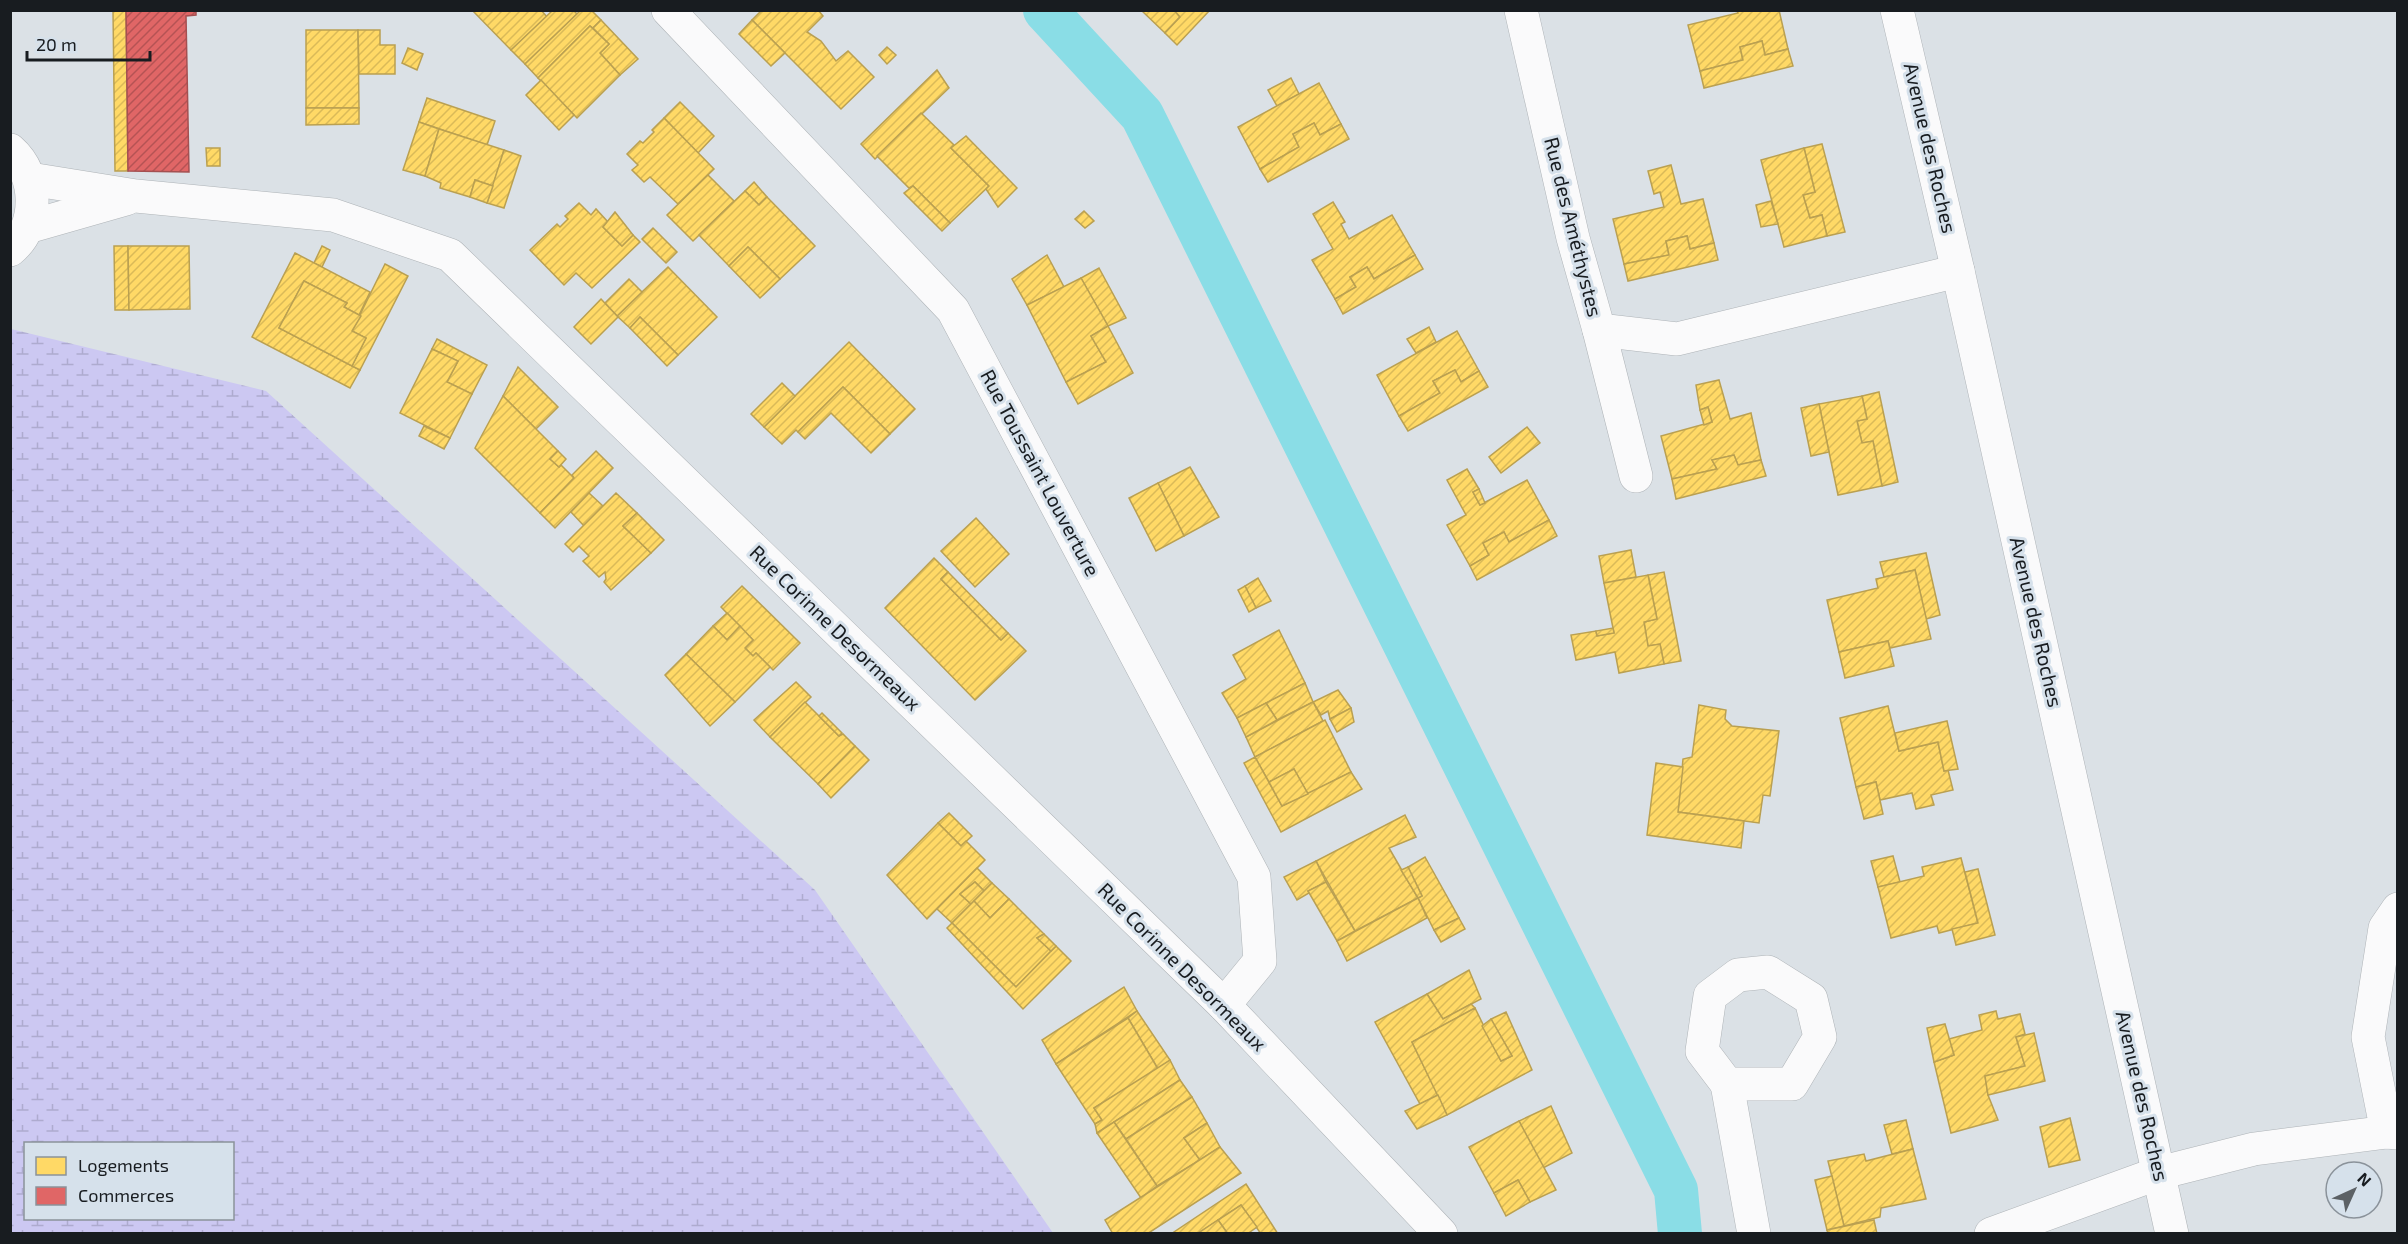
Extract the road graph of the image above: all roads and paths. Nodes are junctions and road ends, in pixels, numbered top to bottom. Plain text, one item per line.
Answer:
1 (668, 10) edge
2 (1521, 10) edge
3 (1897, 10) edge
4 (10, 150) edge
5 (30, 179) junction
6 (136, 196) junction
7 (19, 238) edge
8 (1958, 271) junction
9 (1599, 330) junction
10 (1636, 476) dead end
11 (2397, 909) edge
12 (1224, 1005) junction
13 (1727, 1084) dead end
14 (2392, 1132) edge
15 (2159, 1173) junction
16 (1441, 1233) edge
17 (1754, 1233) edge
18 (1990, 1233) edge
19 (2172, 1233) edge

1 - 12 street, Rue Toussaint Louverture
2 - 9 street, Rue des Améthystes
3 - 8 street, Avenue des Roches
4 - 5 street
5 - 6 street, Rue Corinne Desormeaux
5 - 7 street
6 - 7 street, Rue Corinne Desormeaux
6 - 12 street, Rue Corinne Desormeaux
8 - 9 street, Rue des Améthystes
8 - 15 street, Avenue des Roches
9 - 10 street
11 - 14 street
12 - 16 street, Rue Corinne Desormeaux
13 - 17 street
14 - 15 street
15 - 18 street
15 - 19 street, Avenue des Roches

